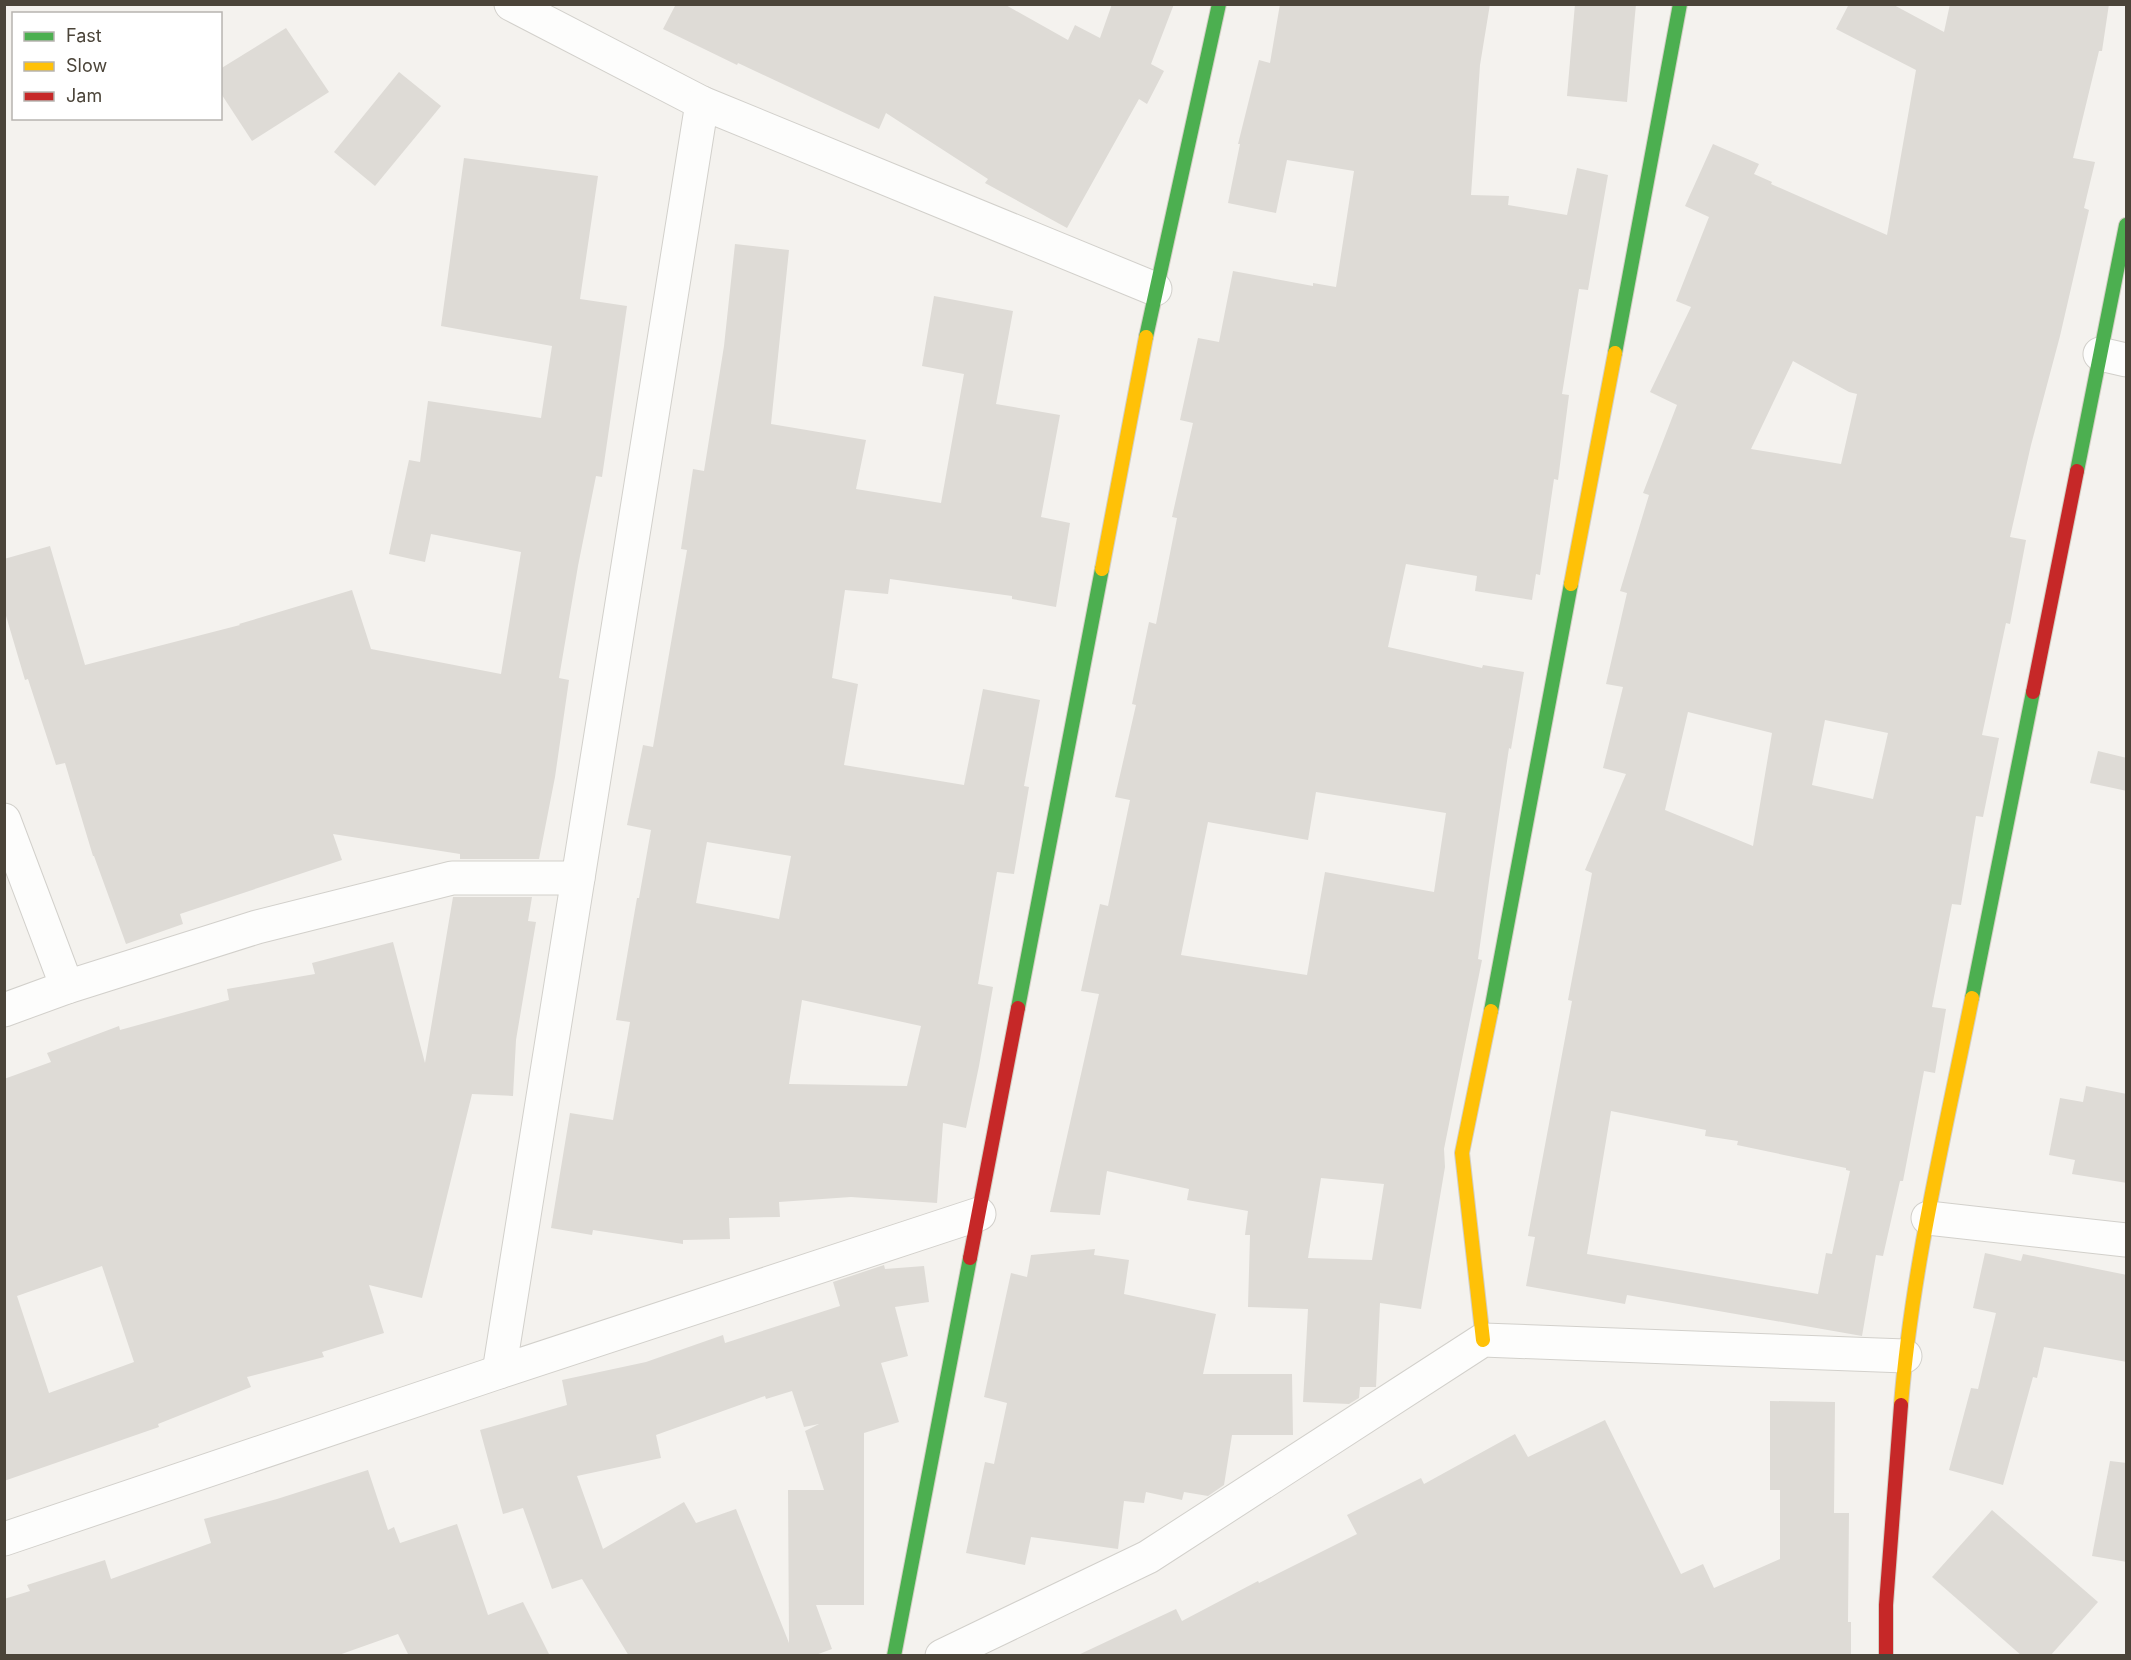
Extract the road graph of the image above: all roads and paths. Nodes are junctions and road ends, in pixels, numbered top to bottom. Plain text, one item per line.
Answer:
1 (511, 4) edge
2 (1219, 4) edge
3 (1680, 4) edge
4 (702, 103) junction
5 (2127, 225) edge
6 (1155, 289) junction
7 (2114, 357) edge
8 (4, 820) edge
9 (578, 878) junction
10 (67, 987) junction
11 (4, 1010) edge
12 (979, 1214) junction
13 (1928, 1218) junction
14 (2127, 1240) edge
15 (1483, 1340) junction
16 (1905, 1356) junction
17 (499, 1372) junction
18 (4, 1539) edge
19 (894, 1656) edge
20 (942, 1656) edge
21 (1886, 1656) edge

1 - 4 street
2 - 6 street
3 - 15 street
4 - 6 street
4 - 9 street
5 - 7 street
6 - 12 street
7 - 13 street
8 - 10 street
9 - 10 street
9 - 17 street
10 - 11 street
12 - 17 street
12 - 19 street
13 - 14 street
13 - 16 street
15 - 16 street
15 - 20 street
16 - 21 street
17 - 18 street

